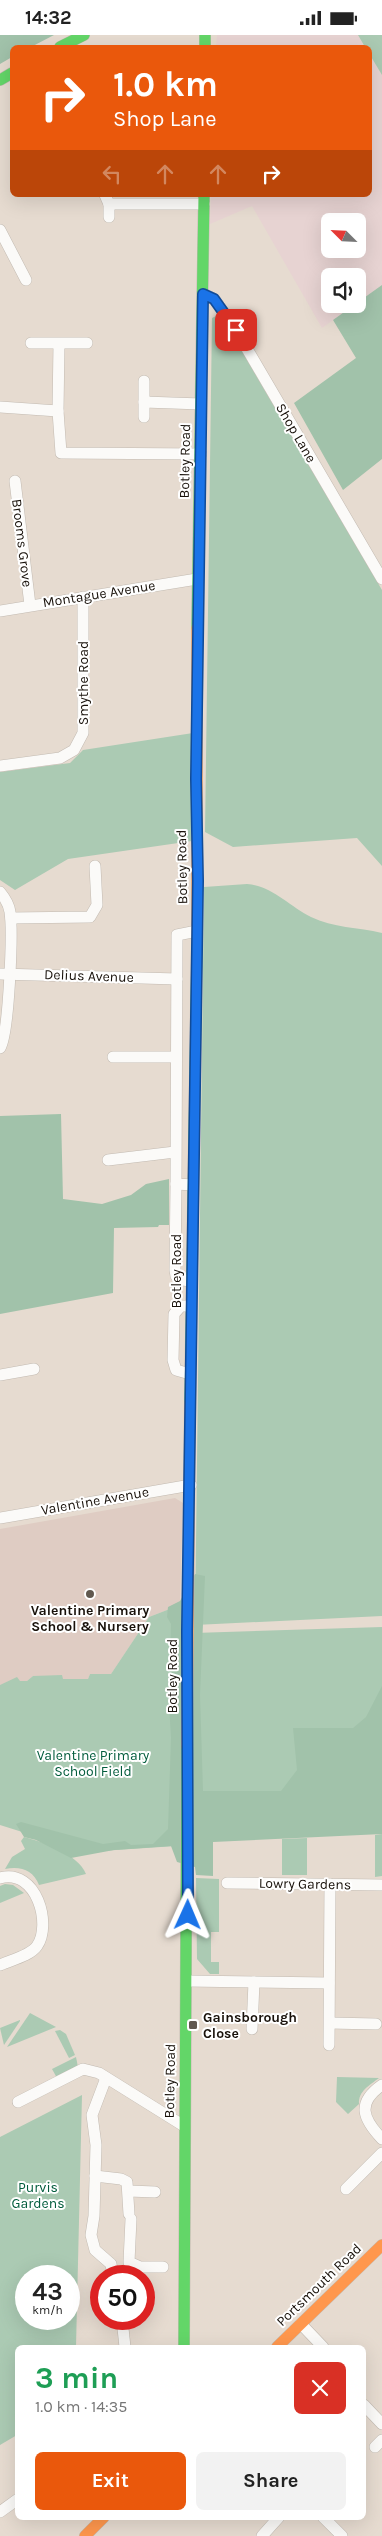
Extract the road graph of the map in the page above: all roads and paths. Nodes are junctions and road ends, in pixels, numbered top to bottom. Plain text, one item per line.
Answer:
1 (84, 35) edge
2 (64, 45) edge
3 (107, 199) edge
4 (204, 199) edge
5 (109, 217) dead end
6 (0, 230) edge
7 (11, 251) junction
8 (0, 257) edge
9 (26, 280) dead end
10 (203, 294) junction
11 (31, 343) dead end
12 (87, 343) dead end
13 (59, 344) junction
14 (144, 381) dead end
15 (144, 403) junction
16 (201, 404) junction
17 (0, 407) edge
18 (58, 411) junction
19 (144, 417) dead end
20 (201, 454) junction
21 (15, 481) dead end
22 (197, 579) junction
23 (382, 579) edge
24 (83, 597) junction
25 (30, 605) junction
26 (0, 611) edge
27 (0, 766) edge
28 (95, 866) dead end
29 (0, 892) edge
30 (11, 918) junction
31 (197, 931) junction
32 (4, 974) edge
33 (177, 979) junction
34 (196, 1015) junction
35 (177, 1016) junction
36 (0, 1048) edge
37 (113, 1057) dead end
38 (176, 1057) junction
39 (175, 1152) junction
40 (108, 1160) dead end
41 (176, 1184) junction
42 (193, 1185) junction
43 (191, 1281) junction
44 (191, 1306) junction
45 (34, 1369) dead end
46 (190, 1374) junction
47 (0, 1375) edge
48 (191, 1485) junction
49 (0, 1518) edge
50 (0, 1878) edge
51 (227, 1883) dead end
52 (330, 1884) junction
53 (382, 1885) edge
54 (0, 1965) edge
55 (187, 1981) junction
56 (254, 1982) junction
57 (330, 1983) junction
58 (330, 2023) junction
59 (376, 2023) dead end
60 (252, 2029) dead end
61 (329, 2045) dead end
62 (106, 2078) junction
63 (382, 2085) edge
64 (18, 2101) dead end
65 (184, 2126) junction
66 (382, 2139) edge
67 (382, 2153) edge
68 (95, 2176) junction
69 (346, 2189) dead end
70 (129, 2191) junction
71 (155, 2192) dead end
72 (382, 2245) edge
73 (129, 2262) junction
74 (107, 2265) edge
75 (124, 2265) edge
76 (163, 2267) dead end
77 (301, 2324) junction
78 (123, 2330) edge
79 (125, 2345) edge
80 (184, 2345) edge
81 (279, 2345) edge
82 (321, 2345) edge
83 (366, 2407) edge
84 (382, 2424) edge
85 (15, 2501) edge
86 (0, 2512) edge
87 (101, 2520) edge
88 (276, 2520) edge
89 (326, 2520) edge
90 (85, 2536) edge
91 (262, 2536) edge
92 (342, 2536) edge

1 - 2 main road
3 - 4 street
3 - 5 street
4 - 10 main road, Botley Road
6 - 7 street
7 - 8 street
7 - 9 street
10 - 16 main road, Botley Road
10 - 23 street, Shop Lane
11 - 13 street
12 - 13 street
13 - 18 street
14 - 15 street
15 - 16 street
15 - 19 street
16 - 20 main road, Botley Road
17 - 18 street
18 - 20 street
20 - 22 main road, Botley Road
21 - 25 street, Brooms Grove
22 - 24 street, Montague Avenue
22 - 31 main road, Botley Road
24 - 25 street, Montague Avenue
24 - 27 street, Smythe Road
25 - 26 street, Montague Avenue
28 - 30 street
29 - 30 street
30 - 32 street
31 - 33 street
31 - 34 main road, Botley Road
32 - 33 street, Delius Avenue
32 - 36 street
33 - 35 street
34 - 35 street
34 - 42 main road, Botley Road
35 - 38 street
37 - 38 street
38 - 39 street
39 - 40 street
39 - 41 street
41 - 42 street
41 - 43 street
42 - 43 main road, Botley Road
43 - 44 main road, Botley Road
44 - 46 main road, Botley Road
44 - 46 street
45 - 47 street
46 - 48 main road, Botley Road
48 - 49 street, Valentine Avenue
48 - 55 main road, Botley Road
50 - 54 street
51 - 52 street, Lowry Gardens
52 - 53 street, Lowry Gardens
52 - 57 street
55 - 56 street
55 - 65 main road, Botley Road
56 - 57 street
56 - 60 street
57 - 58 street
58 - 59 street
58 - 61 street
62 - 64 street
62 - 65 street
62 - 68 street
63 - 66 street
65 - 80 main road, Botley Road
67 - 69 street
68 - 70 street
68 - 74 street
70 - 71 street
70 - 73 street
72 - 77 main road, Portsmouth Road
73 - 75 street
73 - 76 street
77 - 81 main road, Portsmouth Road
77 - 82 street
78 - 79 street
83 - 84 street
85 - 86 street
87 - 90 main road
88 - 91 street
89 - 92 street

